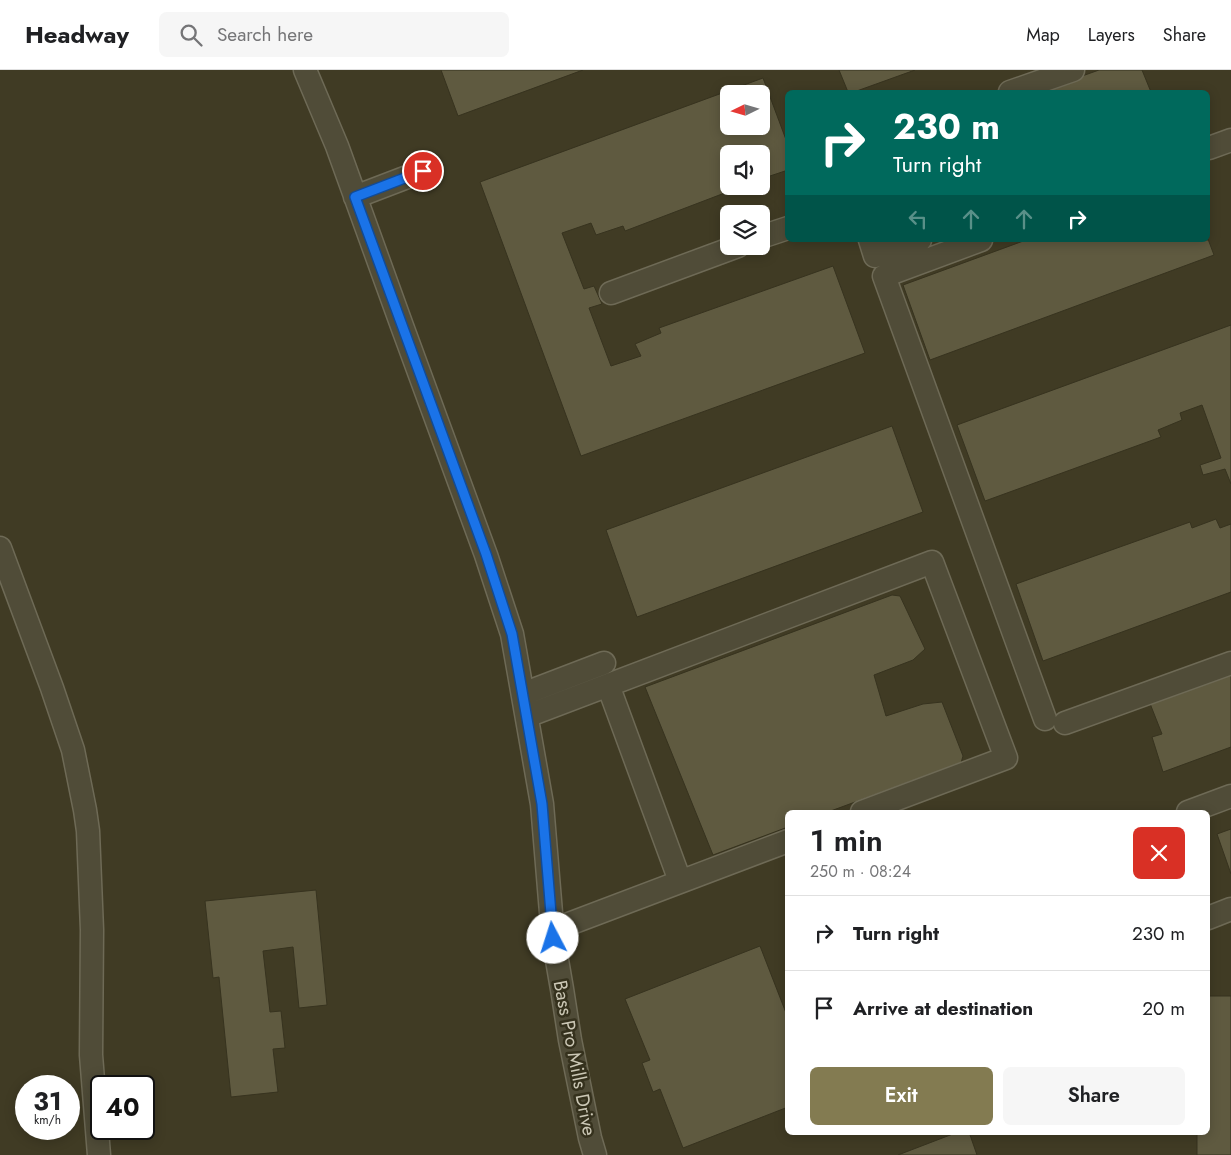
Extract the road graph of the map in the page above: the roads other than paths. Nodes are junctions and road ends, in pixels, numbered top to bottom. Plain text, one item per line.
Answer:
1 (305, 70) edge
2 (1073, 70) edge
3 (1016, 90) edge
4 (1231, 140) edge
5 (1210, 152) edge
6 (423, 171) dead end
7 (355, 197) junction
8 (785, 229) edge
9 (770, 235) edge
10 (871, 242) edge
11 (914, 242) edge
12 (976, 242) edge
13 (720, 253) edge
14 (611, 293) dead end
15 (0, 548) edge
16 (604, 663) dead end
17 (1231, 663) edge
18 (608, 685) junction
19 (523, 694) junction
20 (527, 716) junction
21 (1231, 796) edge
22 (867, 810) edge
23 (1193, 810) edge
24 (785, 842) edge
25 (680, 882) junction
26 (1231, 910) edge
27 (1210, 917) edge
28 (553, 930) junction
29 (99, 1155) edge
30 (596, 1155) edge

1 - 7 street, Bass Pro Mills Drive
2 - 3 street
4 - 5 street
6 - 7 street
7 - 19 street, Bass Pro Mills Drive
8 - 9 street
10 - 11 street
12 - 17 street
13 - 14 street
15 - 29 street
16 - 19 street
18 - 20 street
18 - 22 street
18 - 25 street
19 - 20 street, Bass Pro Mills Drive
20 - 28 street, Bass Pro Mills Drive
21 - 23 street
24 - 25 street
25 - 28 street
26 - 27 street
28 - 30 street, Bass Pro Mills Drive

